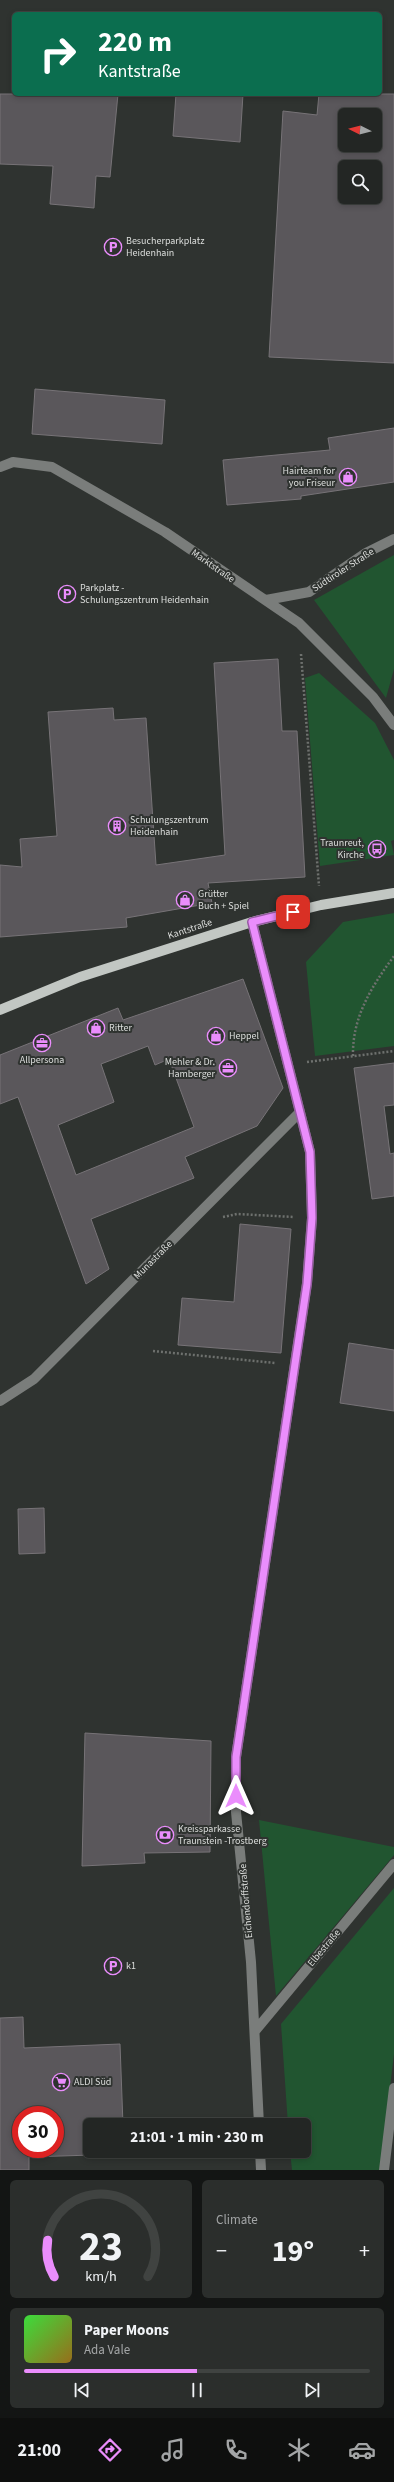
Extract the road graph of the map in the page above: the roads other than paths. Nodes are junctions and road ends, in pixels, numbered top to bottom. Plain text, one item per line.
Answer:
1 (0, 467) edge
2 (394, 539) edge
3 (266, 600) junction
4 (394, 725) edge
5 (394, 893) edge
6 (252, 922) junction
7 (0, 1010) edge
8 (300, 1112) junction
9 (0, 1401) edge
10 (394, 1864) edge
11 (255, 2032) junction
12 (394, 2088) edge
13 (259, 2118) edge
14 (260, 2158) edge
15 (261, 2170) edge
16 (384, 2170) edge

1 - 3 street, Marktstraße
2 - 3 street, Südtiroler Straße
3 - 4 street, Marktstraße
5 - 6 main road, Kantstraße
6 - 7 main road, Kantstraße
6 - 8 street, Eichendorffstraße
8 - 9 street, Munastraße
8 - 11 street, Eichendorffstraße
10 - 11 street, Elbestraße
11 - 13 street, Eichendorffstraße
12 - 16 street
14 - 15 street

